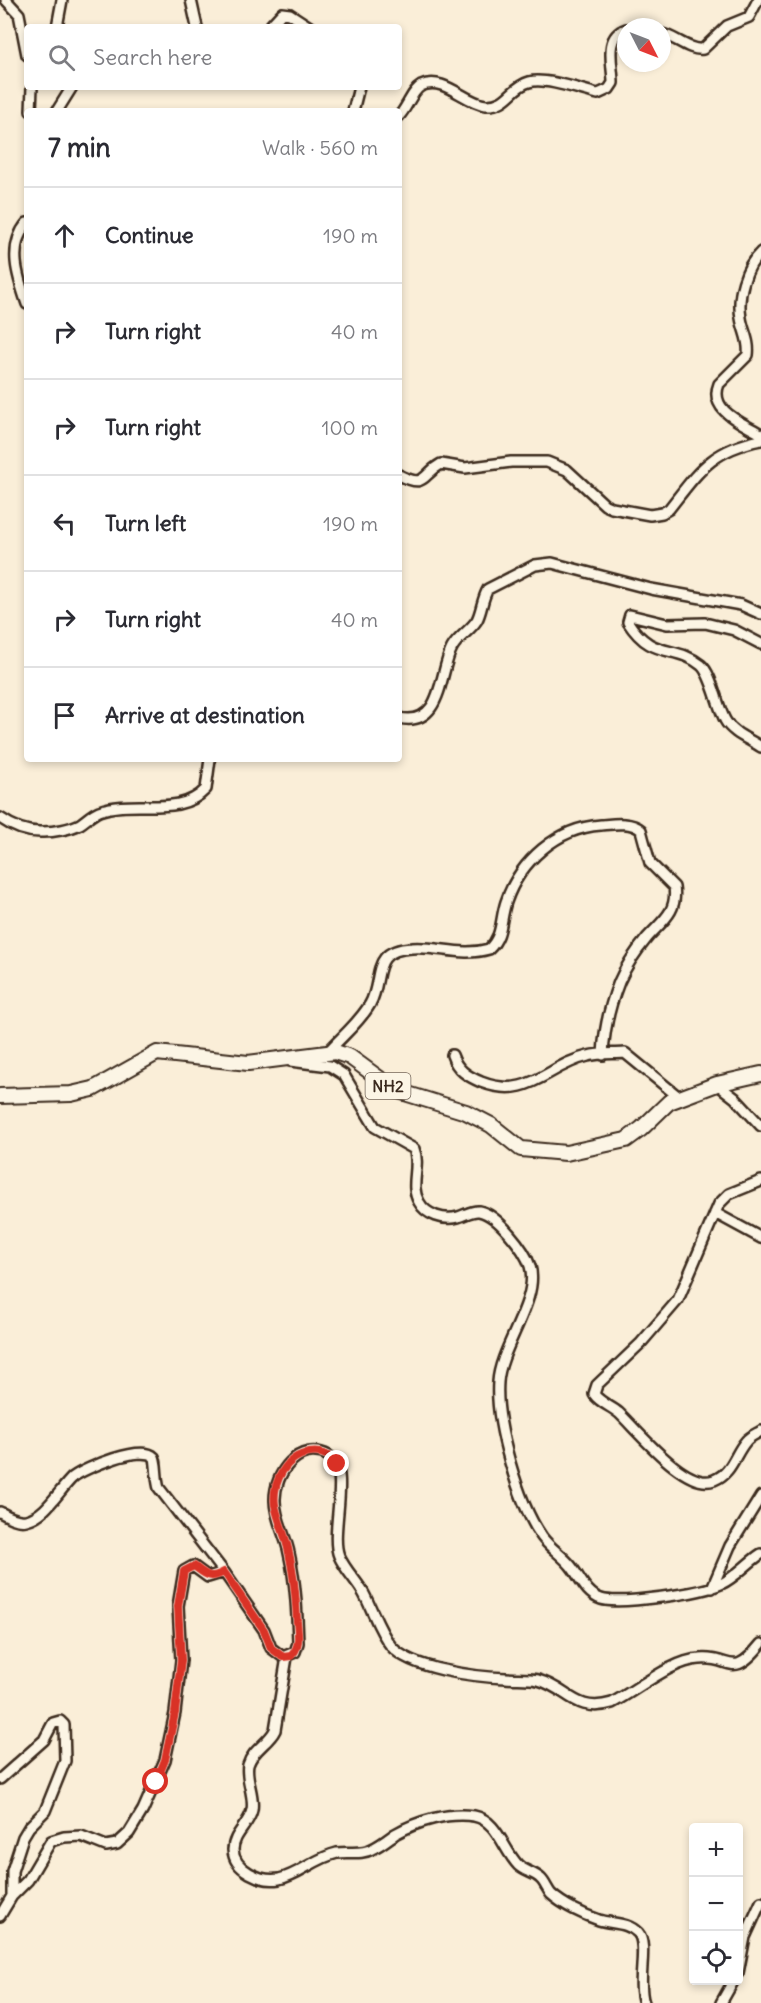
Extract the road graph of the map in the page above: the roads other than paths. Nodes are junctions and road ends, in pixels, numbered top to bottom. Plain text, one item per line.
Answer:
1 (6, 0) edge
2 (62, 0) edge
3 (191, 0) edge
4 (758, 0) edge
5 (58, 24) edge
6 (196, 24) edge
7 (272, 24) edge
8 (305, 24) edge
9 (617, 34) edge
10 (671, 36) edge
11 (24, 40) edge
12 (32, 90) edge
13 (70, 90) edge
14 (358, 90) edge
15 (32, 108) edge
16 (59, 108) edge
17 (353, 108) edge
18 (402, 112) edge
19 (24, 228) edge
20 (761, 252) edge
21 (24, 296) edge
22 (761, 434) edge
23 (761, 440) edge
24 (402, 476) edge
25 (761, 614) edge
26 (761, 644) edge
27 (402, 719) edge
28 (761, 747) edge
29 (210, 762) edge
30 (0, 818) edge
31 (327, 1053) junction
32 (452, 1055) dead end
33 (603, 1055) junction
34 (280, 1060) junction
35 (761, 1074) edge
36 (717, 1084) junction
37 (0, 1096) edge
38 (680, 1098) junction
39 (761, 1126) edge
40 (761, 1181) edge
41 (715, 1214) junction
42 (761, 1238) edge
43 (761, 1431) edge
44 (761, 1496) edge
45 (0, 1512) edge
46 (761, 1554) edge
47 (224, 1572) junction
48 (712, 1588) junction
49 (761, 1644) edge
50 (287, 1657) junction
51 (0, 1779) edge
52 (12, 1896) junction
53 (761, 1902) edge
54 (0, 1916) edge
55 (743, 1947) edge
56 (731, 1985) edge
57 (644, 2003) edge
58 (721, 2003) edge

1 - 11 street
2 - 5 street
3 - 6 street
4 - 10 street
7 - 8 street
9 - 18 street
12 - 15 street
13 - 16 street
14 - 17 street
19 - 21 street
20 - 22 street
23 - 24 street
25 - 27 street
26 - 28 street
29 - 30 street
31 - 33 street
31 - 34 highway, NH2
31 - 38 highway, NH2
32 - 33 street
33 - 38 street
34 - 37 highway, NH2
34 - 48 street
35 - 36 highway, NH2
36 - 38 highway, NH2
36 - 39 street
40 - 41 street
41 - 42 street
41 - 43 street
44 - 48 street
45 - 47 street
46 - 48 street
47 - 50 street
47 - 52 street
49 - 50 street
50 - 57 street
51 - 52 street
52 - 54 street
53 - 55 street
56 - 58 street

